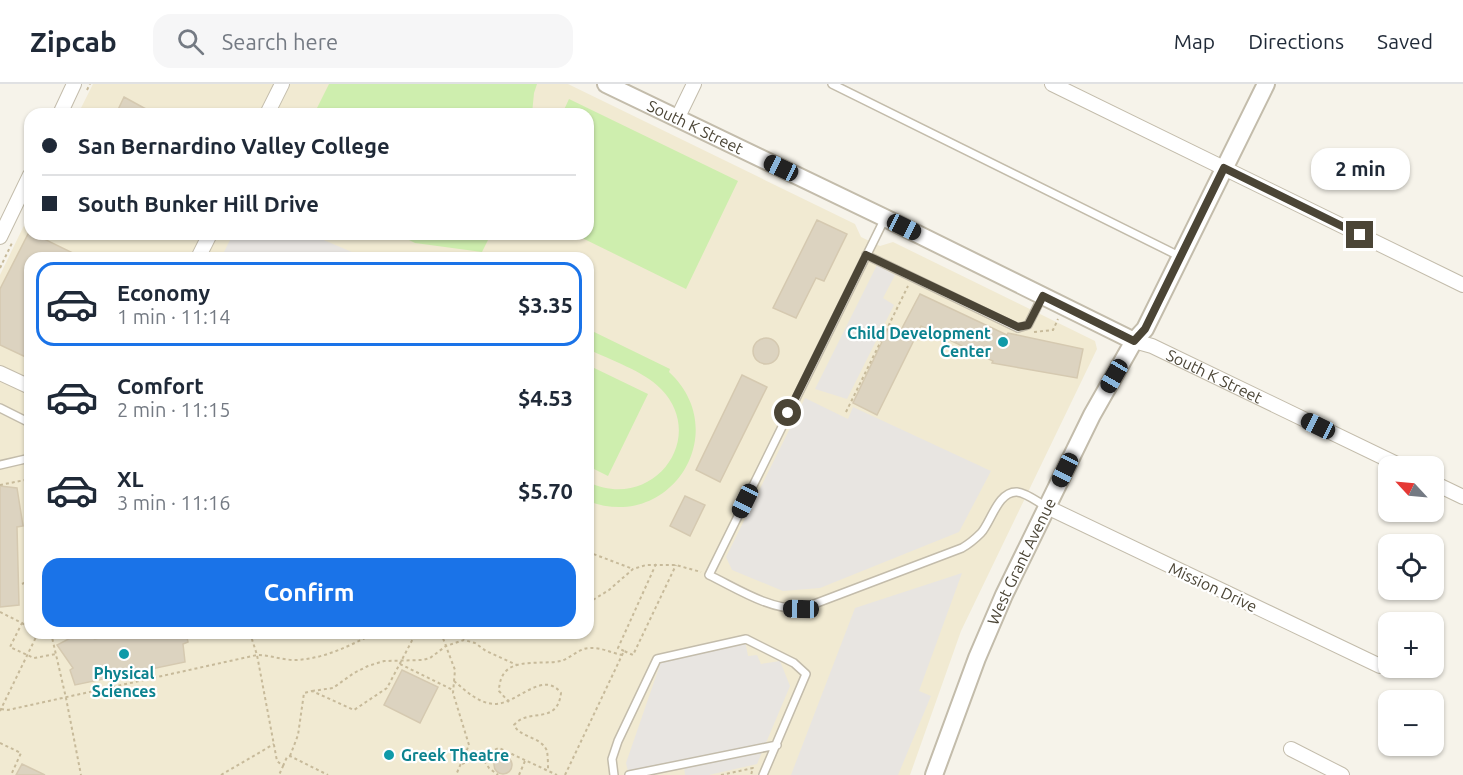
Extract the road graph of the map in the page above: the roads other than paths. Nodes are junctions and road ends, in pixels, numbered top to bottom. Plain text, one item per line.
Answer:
1 (74, 84) edge
2 (282, 84) edge
3 (606, 84) edge
4 (694, 84) edge
5 (832, 84) edge
6 (1052, 84) edge
7 (1266, 84) edge
8 (63, 108) edge
9 (270, 108) edge
10 (677, 119) junction
11 (1224, 168) junction
12 (24, 187) edge
13 (885, 218) junction
14 (0, 237) edge
15 (866, 255) junction
16 (1181, 256) junction
17 (1463, 285) edge
18 (1043, 296) junction
19 (1134, 341) junction
20 (0, 373) edge
21 (24, 384) edge
22 (0, 408) edge
23 (24, 420) edge
24 (1380, 456) edge
25 (24, 459) edge
26 (0, 465) edge
27 (1444, 488) edge
28 (1463, 497) edge
29 (1047, 507) junction
30 (1378, 665) edge
31 (777, 745) junction
32 (1291, 750) dead end
33 (614, 775) edge
34 (629, 775) edge
35 (763, 775) edge
36 (934, 775) edge
37 (1342, 775) edge

1 - 8 street
2 - 9 street
3 - 10 street, South K Street
4 - 10 street
5 - 16 lane
6 - 11 street
7 - 11 street, West Grant Avenue
10 - 13 street, South K Street
11 - 16 street, West Grant Avenue
11 - 17 street
12 - 14 street
13 - 15 lane
13 - 18 street, South K Street
15 - 18 lane
15 - 29 lane
16 - 19 street, West Grant Avenue
18 - 19 street, South K Street
19 - 24 street, South K Street
19 - 29 street, West Grant Avenue
20 - 21 street
22 - 23 lane
25 - 26 lane
27 - 28 street
29 - 30 street, Mission Drive
29 - 36 street, West Grant Avenue
31 - 33 lane
31 - 34 lane
31 - 35 lane
32 - 37 street

